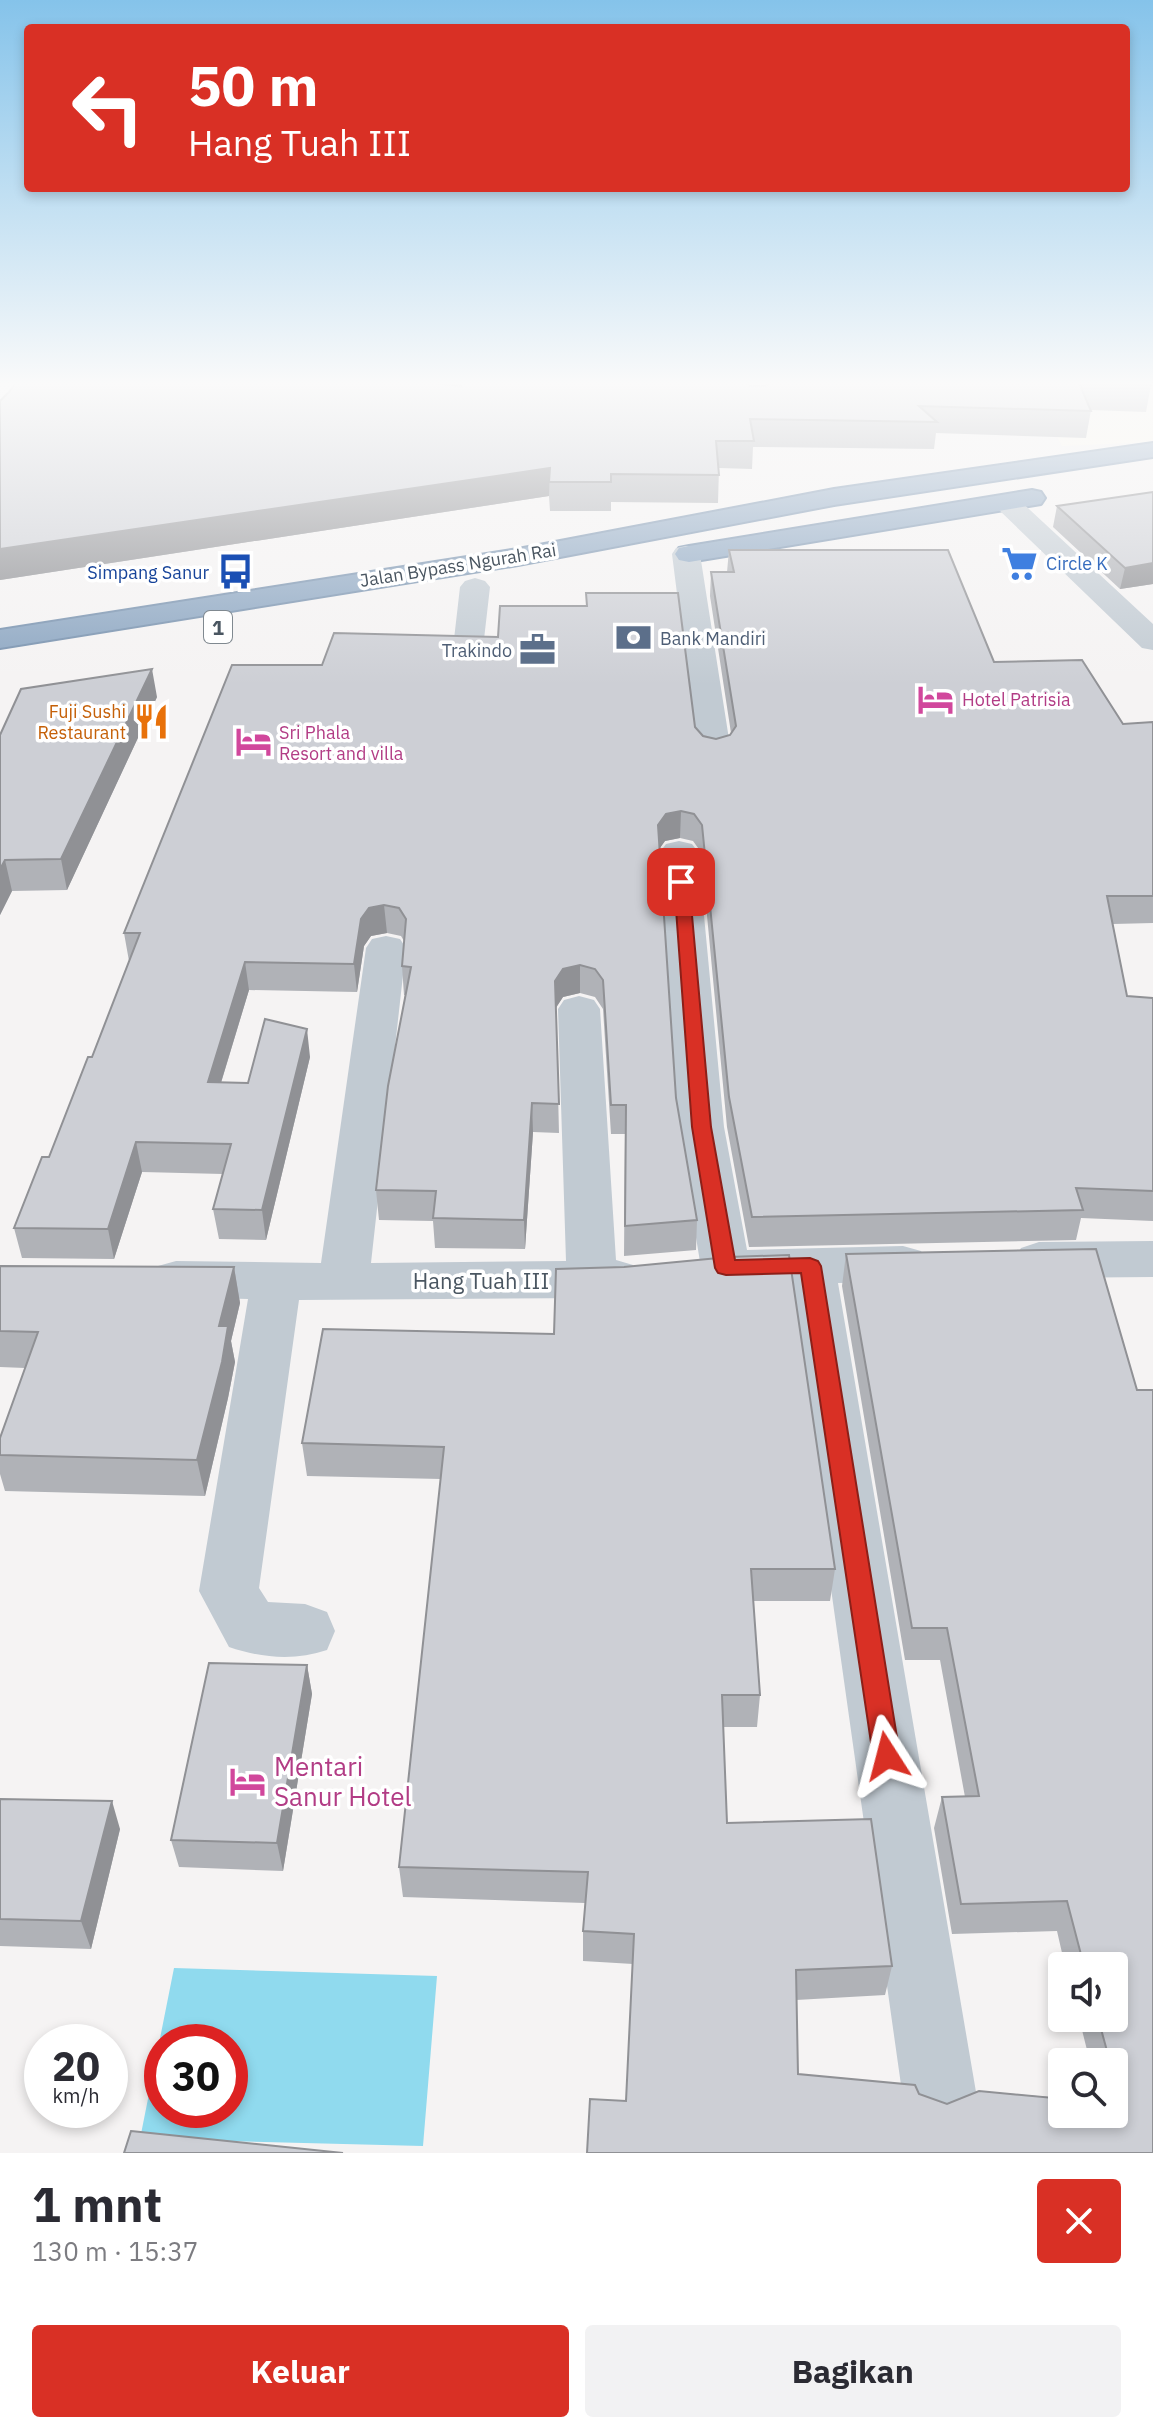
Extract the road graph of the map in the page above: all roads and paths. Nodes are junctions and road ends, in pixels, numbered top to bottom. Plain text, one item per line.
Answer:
1 (926, 483) edge
2 (1064, 494) dead end
3 (1007, 503) junction
4 (673, 557) joint
5 (582, 572) dead end
6 (427, 582) junction
7 (475, 587) junction
8 (0, 639) edge
9 (1153, 641) edge
10 (468, 648) edge
11 (0, 666) edge
12 (714, 752) edge
13 (679, 852) dead end
14 (386, 948) dead end
15 (579, 1009) dead end
16 (1153, 1259) edge
17 (810, 1266) junction
18 (691, 1271) junction
19 (125, 1279) edge
20 (592, 1280) junction
21 (276, 1282) junction
22 (344, 1282) junction
23 (305, 1631) dead end
24 (939, 2092) dead end

1 - 6 highway, Jalan Bypass Ngurah Rai / 1
2 - 3 highway
3 - 4 highway
3 - 9 street
4 - 12 street
5 - 7 highway, Jalan Bypass Ngurah Rai / 1
6 - 7 highway, Jalan Bypass Ngurah Rai / 1
6 - 8 highway, Jalan Bypass Ngurah Rai / 1
6 - 11 highway, Jalan Bypass Ngurah Rai / 1
7 - 10 street
13 - 18 street
14 - 22 street
15 - 20 street
16 - 17 street, Hang Tuah III
17 - 18 street, Hang Tuah III
17 - 24 street
18 - 20 street, Hang Tuah III
19 - 21 street, Hang Tuah III
20 - 22 street, Hang Tuah III
21 - 22 street, Hang Tuah III
21 - 23 street

